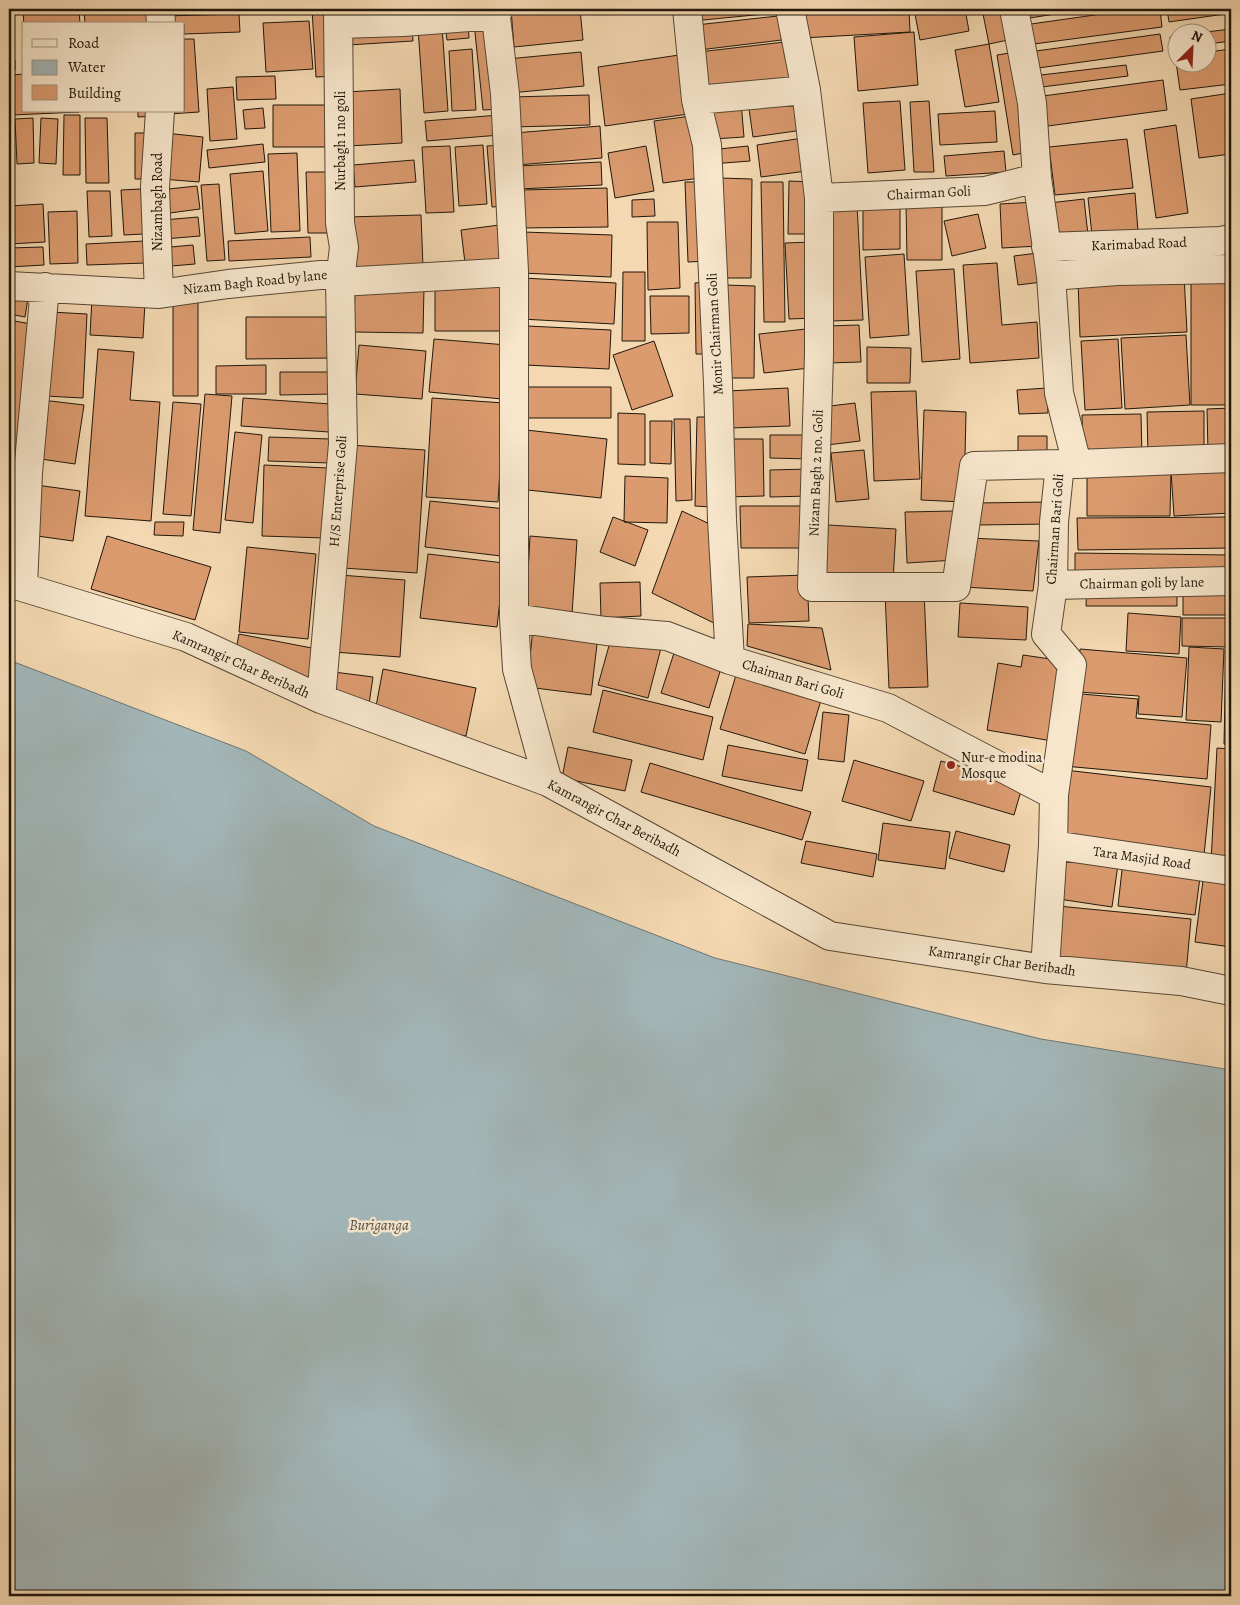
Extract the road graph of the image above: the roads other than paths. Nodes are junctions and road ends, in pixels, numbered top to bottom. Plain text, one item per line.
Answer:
1 (160, 9) edge
2 (687, 9) edge
3 (790, 9) edge
4 (1014, 9) edge
5 (497, 11) edge
6 (338, 16) edge
7 (161, 22) edge
8 (806, 90) junction
9 (696, 100) junction
10 (160, 112) edge
11 (1038, 178) junction
12 (819, 198) junction
13 (1231, 239) edge
14 (1046, 247) junction
15 (1231, 269) edge
16 (514, 272) junction
17 (1051, 276) junction
18 (341, 277) junction
19 (9, 286) edge
20 (45, 287) junction
21 (159, 294) junction
22 (1231, 458) edge
23 (1068, 464) junction
24 (1231, 581) edge
25 (16, 585) edge
26 (1053, 585) junction
27 (514, 618) junction
28 (730, 660) junction
29 (321, 699) junction
30 (548, 782) junction
31 (1054, 795) junction
32 (1053, 845) junction
33 (1231, 872) edge
34 (1045, 969) junction
35 (1231, 991) edge

1 - 7 street
2 - 9 street, Monir Chairman Goli
3 - 8 street, Nizam Bagh 2 no. Goli
4 - 11 street, Chairman Bari Goli
5 - 6 street
5 - 16 street
6 - 18 street, Nurbagh 1 no goli
8 - 9 street
8 - 12 street, Nizam Bagh 2 no. Goli
9 - 28 street, Monir Chairman Goli
10 - 21 street, Nizambagh Road
11 - 12 street, Chairman Goli
11 - 14 street, Chairman Bari Goli
12 - 23 street, Nizam Bagh 2 no. Goli
13 - 14 street, Karimabad Road
14 - 17 street, Chairman Bari Goli
15 - 17 street
16 - 18 street, Nizam Bagh Road by lane
16 - 27 street
17 - 23 street, Chairman Bari Goli
18 - 21 street, Nizam Bagh Road by lane
18 - 29 street, H/S Enterprise Goli
19 - 20 street, Nizam Bagh Road by lane
20 - 21 street, Nizam Bagh Road by lane
20 - 25 street
22 - 23 street
23 - 26 street, Chairman Bari Goli
24 - 26 street, Chairman goli by lane
25 - 29 street, Kamrangir Char Beribadh
26 - 31 street, Chairman Bari Goli
27 - 28 street, Chaiman Bari Goli
27 - 30 street
28 - 31 street, Chaiman Bari Goli
29 - 30 street, Kamrangir Char Beribadh
30 - 34 street, Kamrangir Char Beribadh
31 - 32 street, Chairman Bari Goli
32 - 33 street, Tara Masjid Road
32 - 34 street, Chairman Bari Goli
34 - 35 street, Kamrangir Char Beribadh

